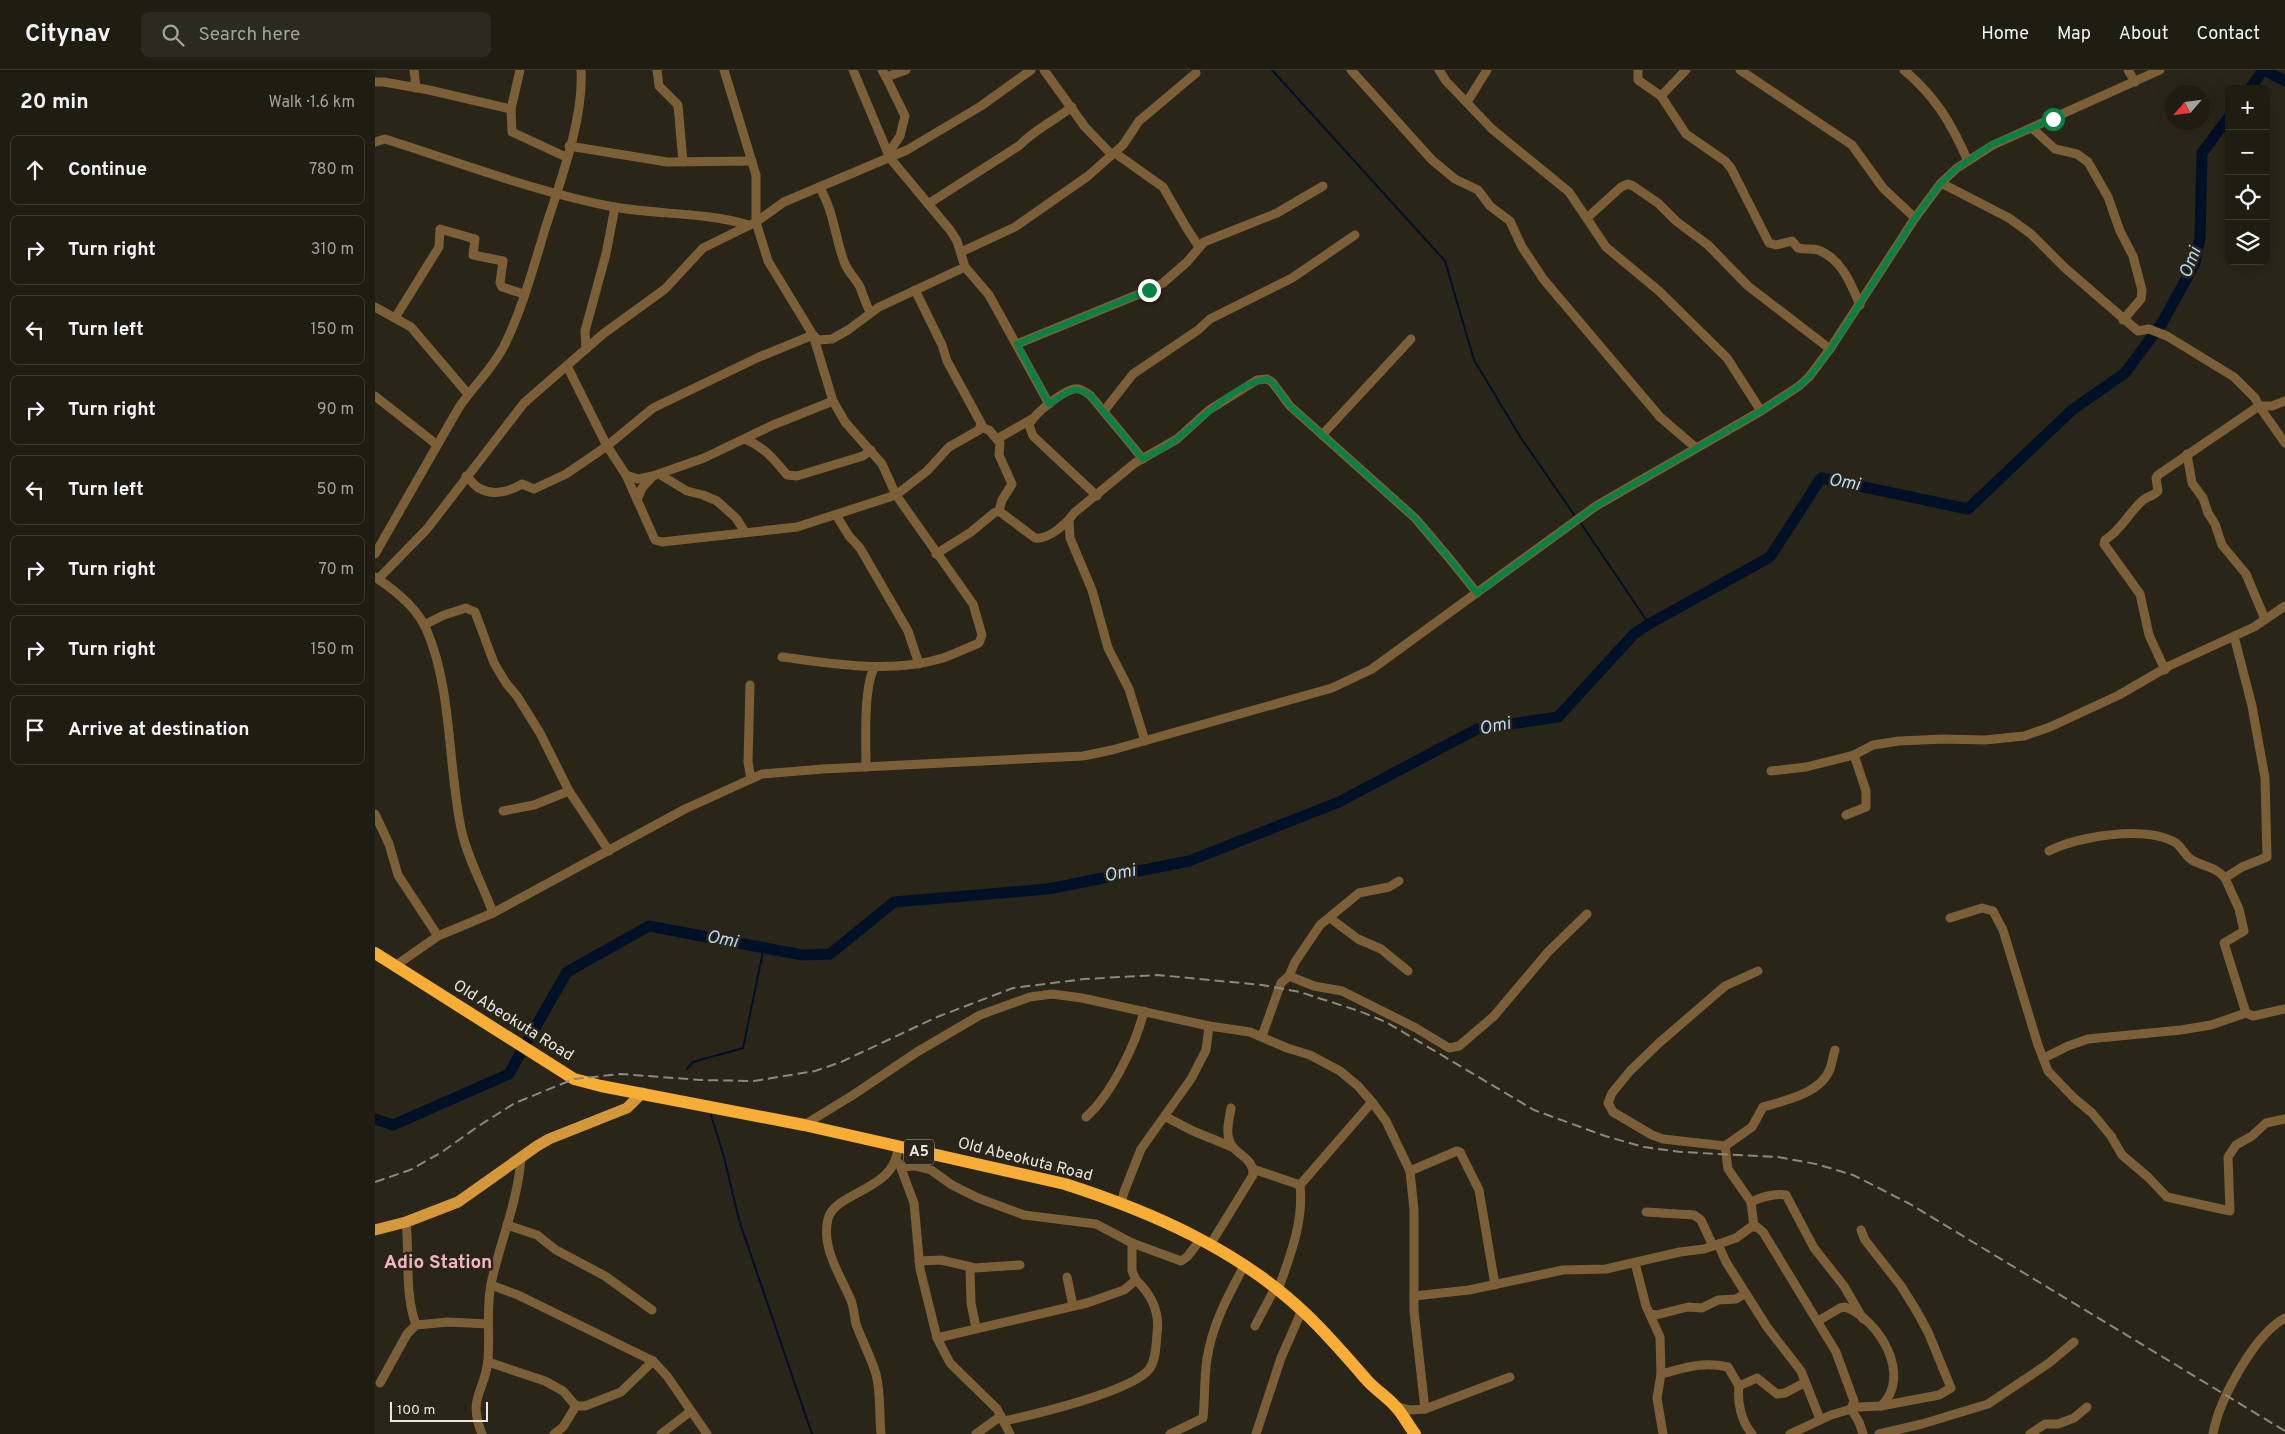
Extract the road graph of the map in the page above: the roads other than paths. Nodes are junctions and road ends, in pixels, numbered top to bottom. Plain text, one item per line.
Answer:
1 (414, 70) edge
2 (520, 70) edge
3 (581, 70) edge
4 (657, 70) edge
5 (724, 70) edge
6 (853, 70) edge
7 (882, 70) edge
8 (906, 70) edge
9 (1031, 70) edge
10 (1044, 70) edge
11 (1351, 70) edge
12 (1439, 70) edge
13 (1487, 70) edge
14 (1638, 70) edge
15 (1686, 70) edge
16 (1740, 70) edge
17 (1905, 70) edge
18 (2128, 70) edge
19 (2160, 70) edge
20 (1196, 73) dead end
21 (887, 79) junction
22 (375, 82) edge
23 (2135, 82) junction
24 (416, 88) junction
25 (1661, 96) junction
26 (1467, 102) junction
27 (1071, 107) junction
28 (511, 109) junction
29 (2032, 128) junction
30 (375, 142) edge
31 (569, 146) junction
32 (1114, 154) junction
33 (889, 156) junction
34 (566, 157) junction
35 (1968, 160) junction
36 (752, 161) junction
37 (683, 162) junction
38 (1941, 183) junction
39 (1323, 186) dead end
40 (819, 187) junction
41 (556, 193) junction
42 (928, 204) junction
43 (615, 207) junction
44 (1587, 218) junction
45 (1915, 218) junction
46 (752, 224) junction
47 (1355, 235) dead end
48 (1199, 247) junction
49 (961, 252) junction
50 (965, 267) junction
51 (915, 290) junction
52 (524, 294) junction
53 (1859, 305) junction
54 (375, 307) edge
55 (870, 312) junction
56 (395, 318) junction
57 (2123, 320) junction
58 (813, 336) junction
59 (1411, 339) dead end
60 (1017, 344) junction
61 (586, 350) junction
62 (1830, 350) junction
63 (567, 366) junction
64 (468, 394) junction
65 (375, 396) edge
66 (833, 401) junction
67 (2285, 401) edge
68 (1049, 404) junction
69 (2260, 406) junction
70 (1104, 411) junction
71 (1761, 411) junction
72 (1032, 419) junction
73 (980, 427) junction
74 (1322, 434) junction
75 (997, 439) junction
76 (745, 440) junction
77 (2285, 443) edge
78 (436, 444) junction
79 (607, 446) junction
80 (1695, 448) junction
81 (871, 450) junction
82 (2187, 454) junction
83 (1143, 459) junction
84 (626, 475) junction
85 (656, 475) junction
86 (466, 476) junction
87 (897, 495) junction
88 (1097, 496) junction
89 (637, 500) junction
90 (999, 511) junction
91 (836, 514) junction
92 (1069, 520) junction
93 (745, 532) junction
94 (375, 554) edge
95 (937, 554) junction
96 (377, 578) edge
97 (1477, 593) junction
98 (2285, 606) edge
99 (2265, 619) junction
100 (424, 625) junction
101 (2234, 636) junction
102 (782, 656) dead end
103 (919, 664) junction
104 (875, 667) junction
105 (2165, 670) junction
106 (750, 685) dead end
107 (1145, 741) junction
108 (1854, 755) junction
109 (867, 767) junction
110 (1771, 771) dead end
111 (751, 779) junction
112 (569, 791) junction
113 (503, 811) dead end
114 (375, 814) edge
115 (1846, 815) dead end
116 (609, 851) junction
117 (2049, 851) dead end
118 (2225, 878) junction
119 (1399, 881) dead end
120 (493, 913) junction
121 (1587, 914) dead end
122 (1330, 918) junction
123 (1950, 918) dead end
124 (438, 936) junction
125 (375, 953) edge
126 (395, 966) junction
127 (1408, 971) dead end
128 (1757, 971) dead end
129 (1289, 976) junction
130 (2285, 1009) edge
131 (1144, 1011) junction
132 (2246, 1013) junction
133 (1209, 1026) junction
134 (1261, 1036) junction
135 (1835, 1050) dead end
136 (2044, 1058) junction
137 (642, 1093) junction
138 (1372, 1102) junction
139 (1231, 1108) dead end
140 (1166, 1116) junction
141 (1085, 1118) dead end
142 (2285, 1119) edge
143 (804, 1124) junction
144 (1725, 1146) junction
145 (1232, 1147) junction
146 (899, 1157) junction
147 (521, 1158) junction
148 (1253, 1169) junction
149 (1410, 1171) junction
150 (1300, 1186) junction
151 (1751, 1202) junction
152 (1121, 1204) junction
153 (1646, 1212) dead end
154 (406, 1222) junction
155 (507, 1225) junction
156 (1754, 1227) junction
157 (375, 1230) edge
158 (1861, 1230) dead end
159 (1205, 1242) junction
160 (1132, 1243) junction
161 (1716, 1245) junction
162 (919, 1261) junction
163 (1635, 1263) junction
164 (1020, 1265) dead end
165 (1244, 1266) junction
166 (970, 1267) junction
167 (1067, 1277) dead end
168 (1136, 1280) junction
169 (491, 1285) junction
170 (1495, 1285) junction
171 (1276, 1289) junction
172 (1746, 1293) junction
173 (1414, 1296) junction
174 (1073, 1306) junction
175 (652, 1310) dead end
176 (1302, 1310) junction
177 (1652, 1316) junction
178 (1863, 1318) junction
179 (2285, 1318) edge
180 (1817, 1321) junction
181 (488, 1324) junction
182 (417, 1325) junction
183 (1255, 1326) dead end
184 (976, 1328) junction
185 (937, 1338) junction
186 (2074, 1342) dead end
187 (488, 1362) junction
188 (653, 1362) junction
189 (1661, 1374) junction
190 (1510, 1377) dead end
191 (1804, 1383) junction
192 (380, 1384) dead end
193 (1739, 1386) junction
194 (576, 1406) junction
195 (1395, 1406) junction
196 (1881, 1406) junction
197 (2087, 1407) dead end
198 (1425, 1409) junction
199 (1851, 1409) junction
200 (691, 1412) junction
201 (1002, 1419) junction
202 (1820, 1419) junction
203 (481, 1434) edge
204 (554, 1434) edge
205 (661, 1434) edge
206 (707, 1434) edge
207 (881, 1434) edge
208 (977, 1434) edge
209 (1010, 1434) edge
210 (1170, 1434) edge
211 (1256, 1434) edge
212 (1414, 1434) edge
213 (1663, 1434) edge
214 (1752, 1434) edge
215 (1791, 1434) edge
216 (1863, 1434) edge
217 (1879, 1434) edge
218 (2030, 1434) edge
219 (2213, 1434) edge

1 - 24 street
2 - 28 street
3 - 31 street
4 - 37 street
5 - 36 street
6 - 33 street
7 - 21 street
8 - 21 street
9 - 33 street
10 - 27 street
11 - 80 street
12 - 26 street
13 - 26 street
14 - 25 street
15 - 25 street
16 - 45 street
17 - 35 street
18 - 23 street
19 - 23 street
20 - 32 street
21 - 33 street
22 - 24 street
23 - 29 street
24 - 28 street
25 - 53 street
26 - 44 street
27 - 32 street
27 - 42 street
28 - 34 street
29 - 35 street
29 - 57 street
30 - 41 street
31 - 34 street
31 - 37 street
32 - 48 street
32 - 49 street
33 - 40 street
33 - 42 street
34 - 41 street
35 - 38 street
36 - 37 street
36 - 46 street
38 - 45 street
38 - 57 street
39 - 48 street
40 - 46 street
40 - 55 street
41 - 43 street
41 - 52 street
42 - 49 street
43 - 46 street
43 - 61 street
44 - 62 street
44 - 71 street
45 - 53 street
46 - 58 street
46 - 61 street
47 - 70 street
48 - 60 street
49 - 50 street
50 - 51 street
50 - 60 street
51 - 55 street
51 - 73 street
52 - 56 street
52 - 64 street
53 - 62 street
54 - 56 street
55 - 58 street
56 - 64 street
57 - 69 street
58 - 66 street
58 - 79 street
59 - 74 street
60 - 68 street
61 - 63 street
62 - 71 street
63 - 79 street
63 - 86 street
64 - 78 street
65 - 78 street
66 - 76 street
66 - 81 street
67 - 69 street
68 - 70 street
68 - 72 street
69 - 77 street
69 - 82 street
70 - 83 street
71 - 80 street
72 - 75 street
72 - 88 street
73 - 75 street
73 - 87 street
74 - 83 street
74 - 97 street
75 - 90 street
76 - 81 street
76 - 85 street
78 - 94 street
79 - 84 street
79 - 86 street
80 - 97 street
81 - 87 street
82 - 99 street
82 - 105 street
83 - 88 street
84 - 85 street
84 - 89 street
85 - 89 street
85 - 93 street
86 - 96 street
87 - 91 street
87 - 95 street
88 - 92 street
89 - 93 street
90 - 92 street
90 - 95 street
91 - 93 street
91 - 103 street
92 - 107 street
95 - 103 street
96 - 100 street
97 - 107 street
98 - 99 street
99 - 101 street
100 - 112 street
100 - 120 street
101 - 105 street
101 - 118 street
102 - 104 street
103 - 104 street
104 - 109 street
105 - 108 street
106 - 111 street
107 - 109 street
108 - 110 street
108 - 115 street
109 - 111 street
111 - 116 street
112 - 113 street
112 - 116 street
114 - 124 street
116 - 120 street
117 - 118 street
118 - 132 street
119 - 122 street
120 - 124 street
121 - 129 street
122 - 127 street
122 - 129 street
123 - 136 street
124 - 126 street
125 - 126 highway, Old Abeokuta Road / A5
126 - 137 highway, Old Abeokuta Road / A5
128 - 144 street
129 - 134 street
130 - 132 street
131 - 133 street
131 - 141 street
131 - 143 street
132 - 136 street
133 - 134 street
133 - 140 street
134 - 138 street
135 - 144 street
136 - 142 street
137 - 143 highway, Old Abeokuta Road / A5
137 - 147 main road
138 - 149 street
138 - 150 street
139 - 145 street
140 - 145 street
140 - 152 street
143 - 146 highway, Old Abeokuta Road / A5
144 - 151 street
145 - 148 street
146 - 152 highway, Old Abeokuta Road / A5
146 - 160 street
146 - 162 street
146 - 207 street
147 - 154 main road
147 - 155 street
148 - 150 street
148 - 159 street
149 - 170 street
149 - 173 street
150 - 171 street
151 - 156 street
151 - 178 street
152 - 159 highway, Old Abeokuta Road / A5
153 - 161 street
154 - 157 main road
154 - 182 street
155 - 169 street
155 - 175 street
156 - 161 street
156 - 180 street
158 - 196 street
159 - 160 street
159 - 165 highway, Old Abeokuta Road / A5
160 - 168 street
161 - 163 street
161 - 172 street
162 - 166 street
162 - 185 street
163 - 170 street
163 - 177 street
164 - 166 street
165 - 171 highway, Old Abeokuta Road / A5
165 - 210 street
166 - 184 street
167 - 174 street
168 - 174 street
168 - 201 street
169 - 181 street
169 - 188 street
170 - 173 street
171 - 176 highway, Old Abeokuta Road / A5
171 - 183 street
172 - 177 street
172 - 191 street
173 - 198 street
174 - 184 street
176 - 195 highway, Old Abeokuta Road / A5
176 - 211 street
177 - 189 street
178 - 180 street
178 - 196 street
179 - 219 street
180 - 199 street
181 - 182 street
181 - 187 street
182 - 192 street
184 - 185 street
185 - 201 street
186 - 217 street
187 - 194 street
187 - 203 street
188 - 194 street
188 - 200 street
189 - 193 street
189 - 213 street
190 - 198 street
191 - 193 street
191 - 202 street
193 - 214 street
194 - 204 street
195 - 198 street
195 - 212 highway, Old Abeokuta Road / A5
196 - 199 street
197 - 218 street
199 - 202 street
199 - 216 street
200 - 205 street
200 - 206 street
201 - 208 street
201 - 209 street
202 - 215 street

